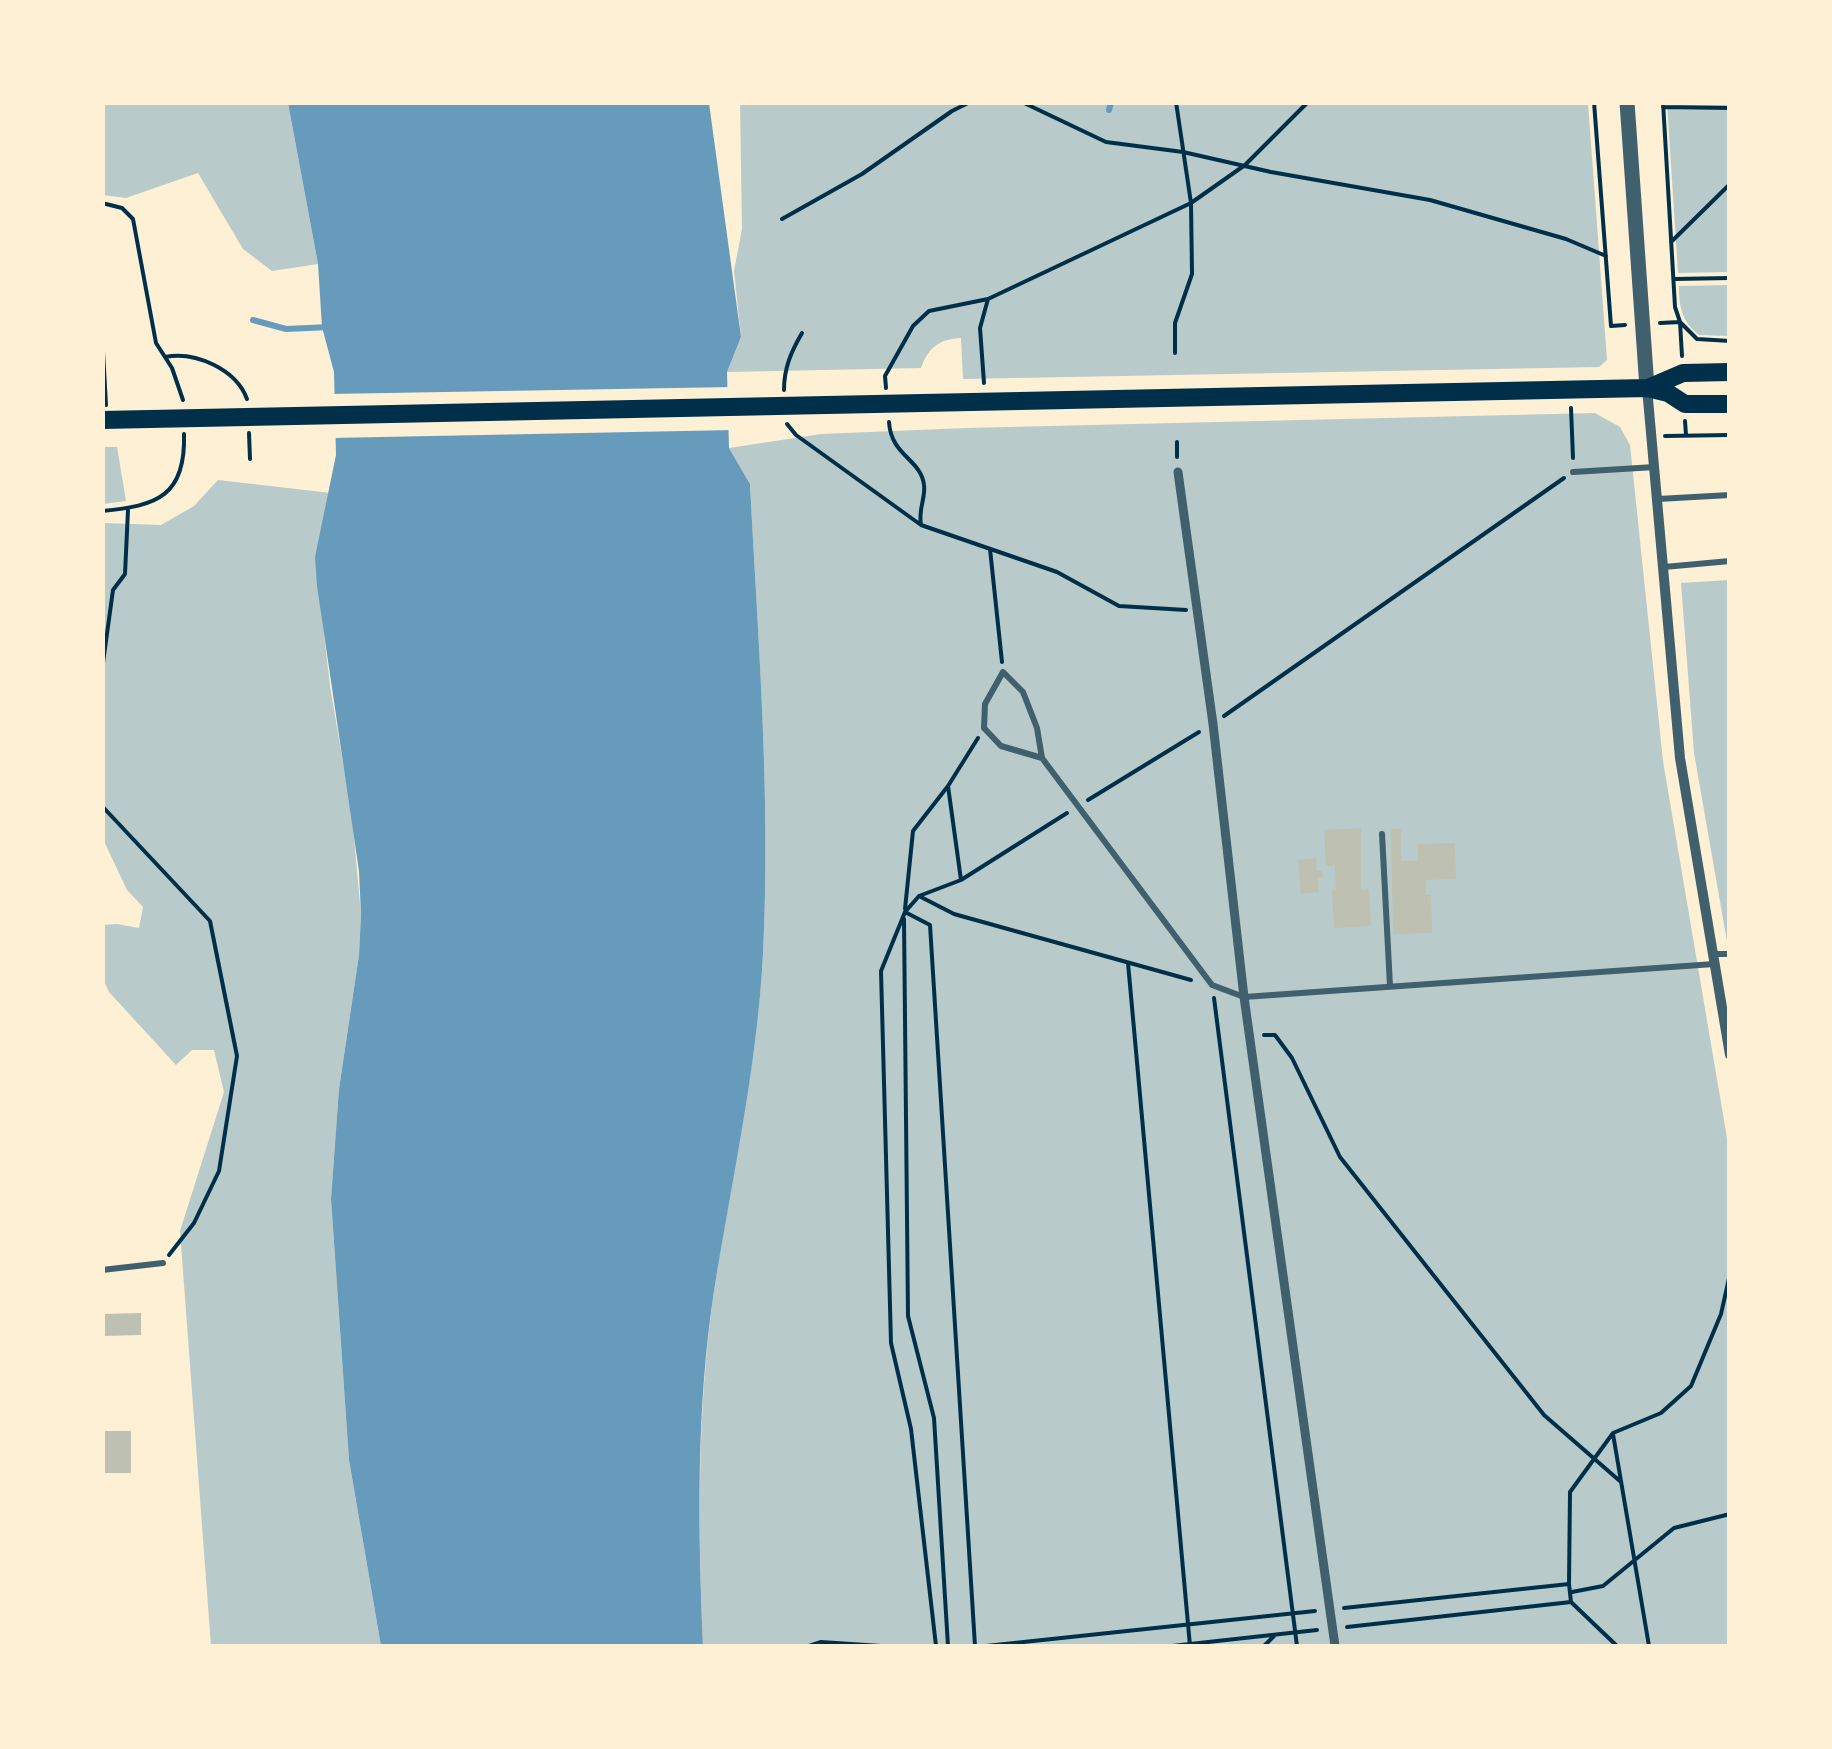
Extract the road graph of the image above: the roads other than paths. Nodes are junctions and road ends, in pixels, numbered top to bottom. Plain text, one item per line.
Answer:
1 (1627, 102) edge
2 (1730, 372) edge
3 (1647, 388) junction
4 (1730, 404) edge
5 (111, 419) edge
6 (1656, 466) junction
7 (1178, 472) dead end
8 (1573, 472) road end
9 (1730, 495) edge
10 (1658, 499) junction
11 (1730, 561) edge
12 (1664, 567) junction
13 (1042, 758) junction
14 (1382, 834) dead end
15 (1730, 954) edge
16 (1713, 960) junction
17 (1390, 986) junction
18 (1244, 997) junction
19 (1730, 1055) edge
20 (163, 1263) road end
21 (102, 1270) edge
22 (1335, 1646) edge

1 - 3 street
2 - 3 main road
3 - 4 main road
3 - 5 main road
3 - 6 street
6 - 8 lane
6 - 10 street
7 - 18 street
9 - 10 lane
10 - 12 street
11 - 12 lane
12 - 16 street
13 - 13 lane
13 - 18 lane
14 - 17 lane
15 - 16 lane
16 - 17 lane
16 - 19 street
17 - 18 lane
18 - 22 street
20 - 21 lane

